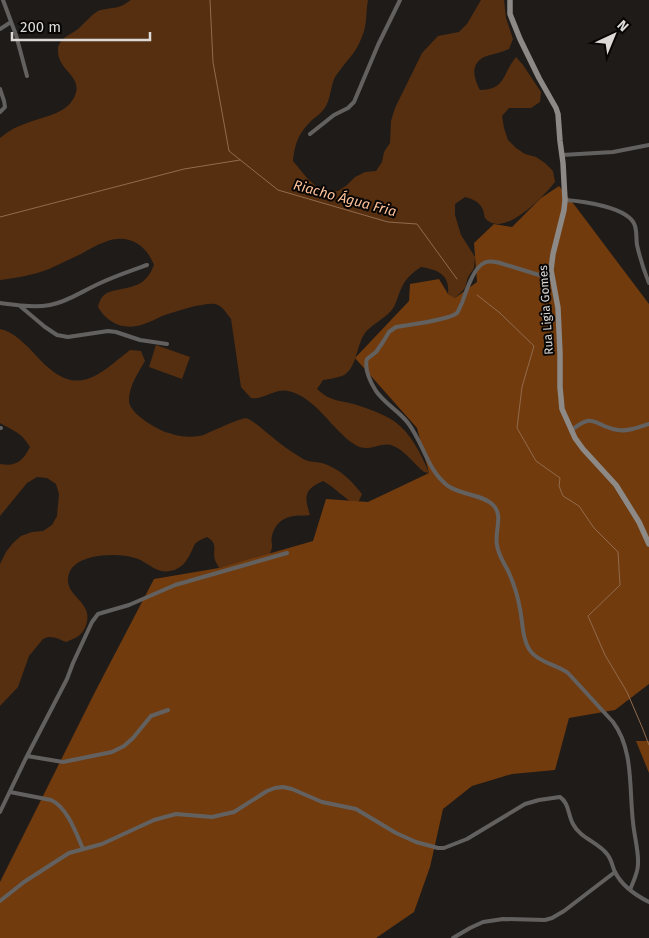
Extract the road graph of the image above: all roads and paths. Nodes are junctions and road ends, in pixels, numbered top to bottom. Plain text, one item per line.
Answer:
1 (3, 0) edge
2 (400, 0) edge
3 (510, 0) edge
4 (10, 22) junction
5 (0, 30) edge
6 (27, 76) dead end
7 (0, 89) edge
8 (0, 112) edge
9 (310, 134) dead end
10 (649, 145) edge
11 (562, 155) junction
12 (565, 200) junction
13 (146, 265) dead end
14 (552, 279) junction
15 (649, 283) edge
16 (0, 303) edge
17 (20, 306) junction
18 (167, 344) dead end
19 (649, 424) edge
20 (571, 431) junction
21 (649, 544) edge
22 (287, 553) dead end
23 (168, 710) dead end
24 (27, 756) junction
25 (10, 792) junction
26 (0, 812) edge
27 (83, 849) junction
28 (615, 872) junction
29 (630, 890) junction
30 (0, 900) edge
31 (649, 902) edge
32 (453, 938) edge

1 - 4 street
2 - 9 street
3 - 11 street, Rua Ligia Gomes
4 - 5 street
4 - 6 street
7 - 8 street
10 - 11 street
11 - 12 street, Rua Ligia Gomes
12 - 14 street, Rua Ligia Gomes
12 - 15 street
13 - 17 street
14 - 20 street, Rua Ligia Gomes
14 - 29 street
16 - 17 street
17 - 18 street
19 - 20 street
20 - 21 street, Rua Ligia Gomes
22 - 24 street
23 - 24 street
24 - 25 street
25 - 26 street
25 - 27 street
27 - 28 street
27 - 30 street
28 - 29 street
28 - 32 street
29 - 31 street

